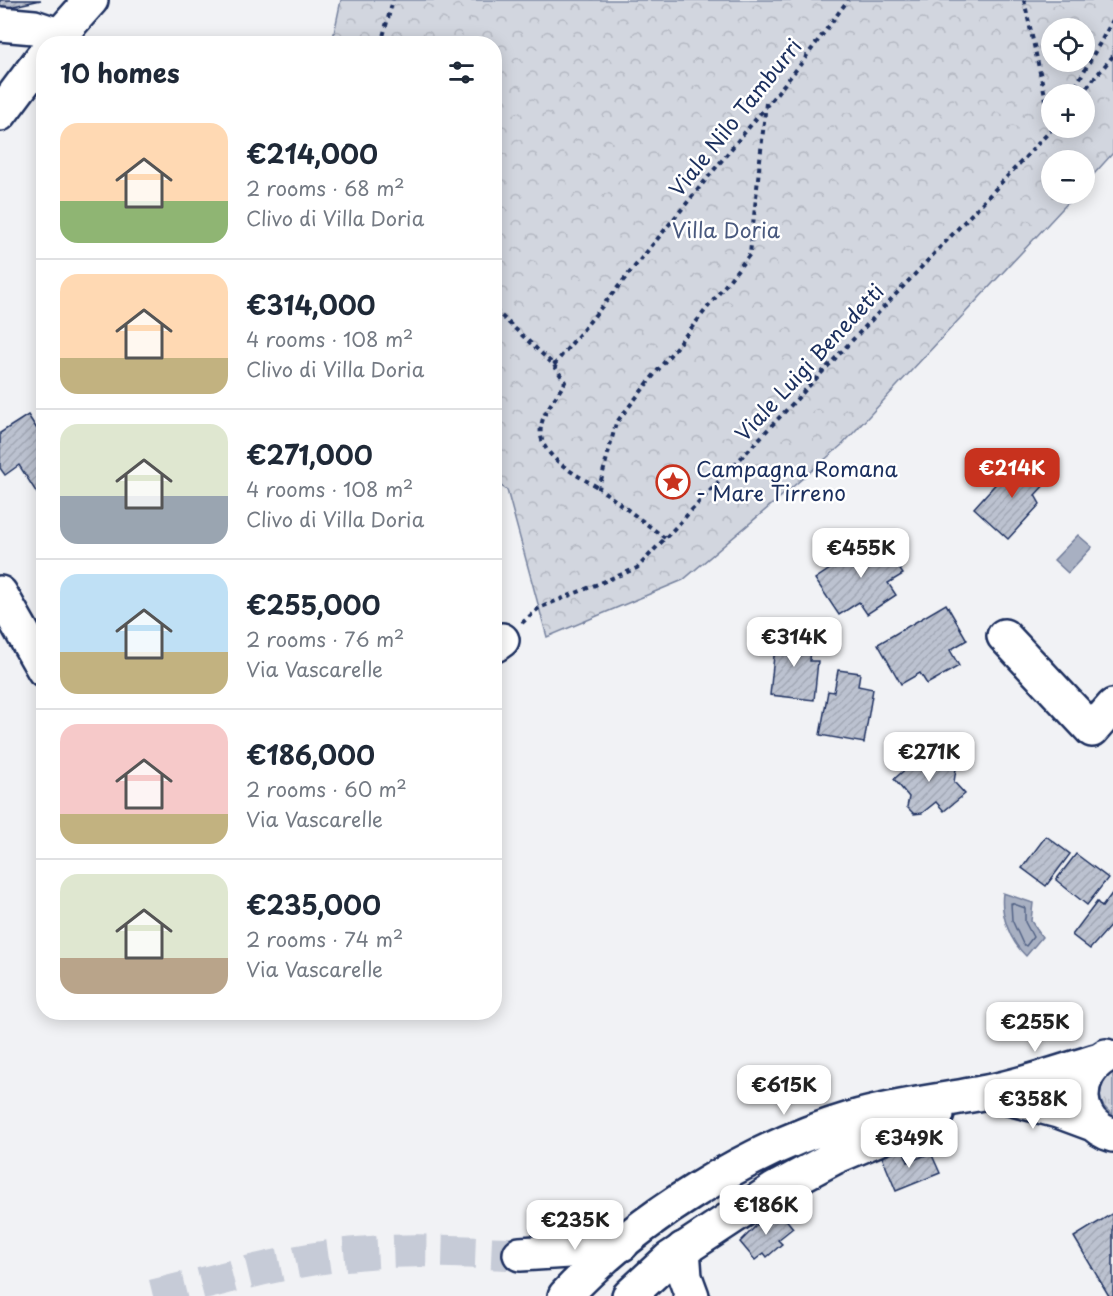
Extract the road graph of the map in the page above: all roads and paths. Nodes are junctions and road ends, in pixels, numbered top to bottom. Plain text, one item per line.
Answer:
1 (91, 0) edge
2 (393, 0) edge
3 (848, 0) edge
4 (1024, 0) edge
5 (1113, 20) edge
6 (0, 24) edge
7 (43, 36) edge
8 (58, 36) edge
9 (383, 36) edge
10 (1113, 56) edge
11 (36, 65) edge
12 (1042, 84) edge
13 (1077, 84) edge
14 (1089, 84) edge
15 (766, 103) junction
16 (0, 114) edge
17 (1043, 138) edge
18 (502, 317) edge
19 (554, 365) junction
20 (598, 488) junction
21 (665, 538) junction
22 (0, 593) edge
23 (539, 608) dead end
24 (1004, 636) dead end
25 (36, 656) edge
26 (1113, 706) edge
27 (1108, 1055) edge
28 (988, 1092) junction
29 (1103, 1129) edge
30 (622, 1244) junction
31 (683, 1249) junction
32 (520, 1254) tunnel mouth
33 (565, 1296) edge
34 (629, 1296) edge
35 (692, 1296) edge

1 - 8 main road
2 - 9 path
3 - 15 path, Viale Nilo Tamburri
4 - 12 path
5 - 13 path
6 - 7 main road
10 - 14 path
11 - 16 main road
15 - 19 path, Viale Nilo Tamburri
15 - 20 path
17 - 21 path, Viale Luigi Benedetti
18 - 19 path
19 - 20 path
20 - 21 path
21 - 23 path, Viale Luigi Benedetti
22 - 25 main road
24 - 26 main road
27 - 28 main road
27 - 29 main road
28 - 29 main road
28 - 30 main road
28 - 31 main road
30 - 32 main road
30 - 33 main road
31 - 34 main road
31 - 35 main road

